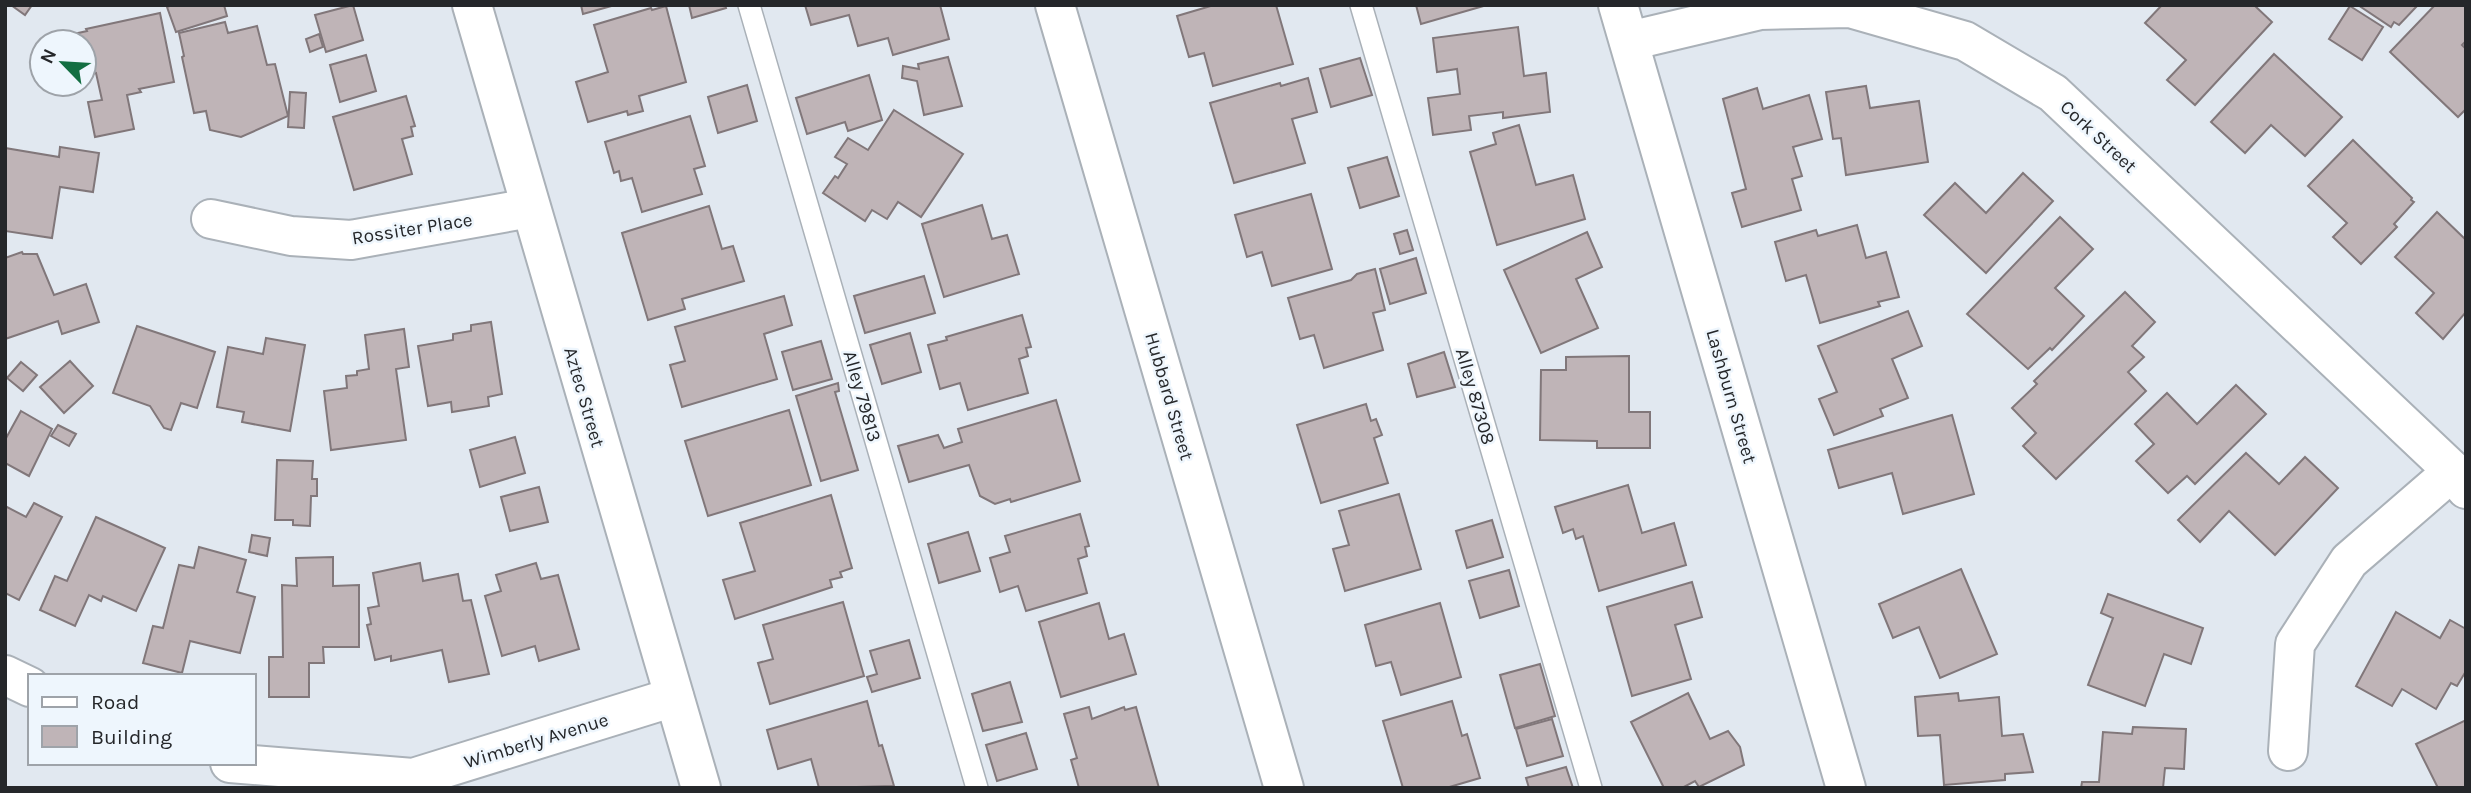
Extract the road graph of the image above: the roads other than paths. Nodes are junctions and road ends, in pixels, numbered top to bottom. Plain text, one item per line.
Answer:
1 (472, 5) edge
2 (749, 5) edge
3 (1055, 5) edge
4 (1361, 5) edge
5 (1618, 5) edge
6 (1629, 41) junction
7 (530, 208) junction
8 (211, 219) dead end
9 (2459, 480) edge
10 (5, 675) edge
11 (28, 686) edge
12 (674, 697) junction
13 (2288, 751) dead end
14 (254, 765) edge
15 (701, 788) edge
16 (977, 788) edge
17 (1284, 788) edge
18 (1591, 788) edge
19 (1846, 788) edge

1 - 7 street, Aztec Street
2 - 16 lane, Alley 79813
3 - 17 street, Hubbard Street
4 - 18 lane, Alley 87308
5 - 6 street, Lashburn Street
6 - 9 street, Cork Street
6 - 19 street, Lashburn Street
7 - 8 street, Rossiter Place
7 - 12 street, Aztec Street
9 - 13 street
10 - 11 street
12 - 14 street, Wimberly Avenue
12 - 15 street, Aztec Street

